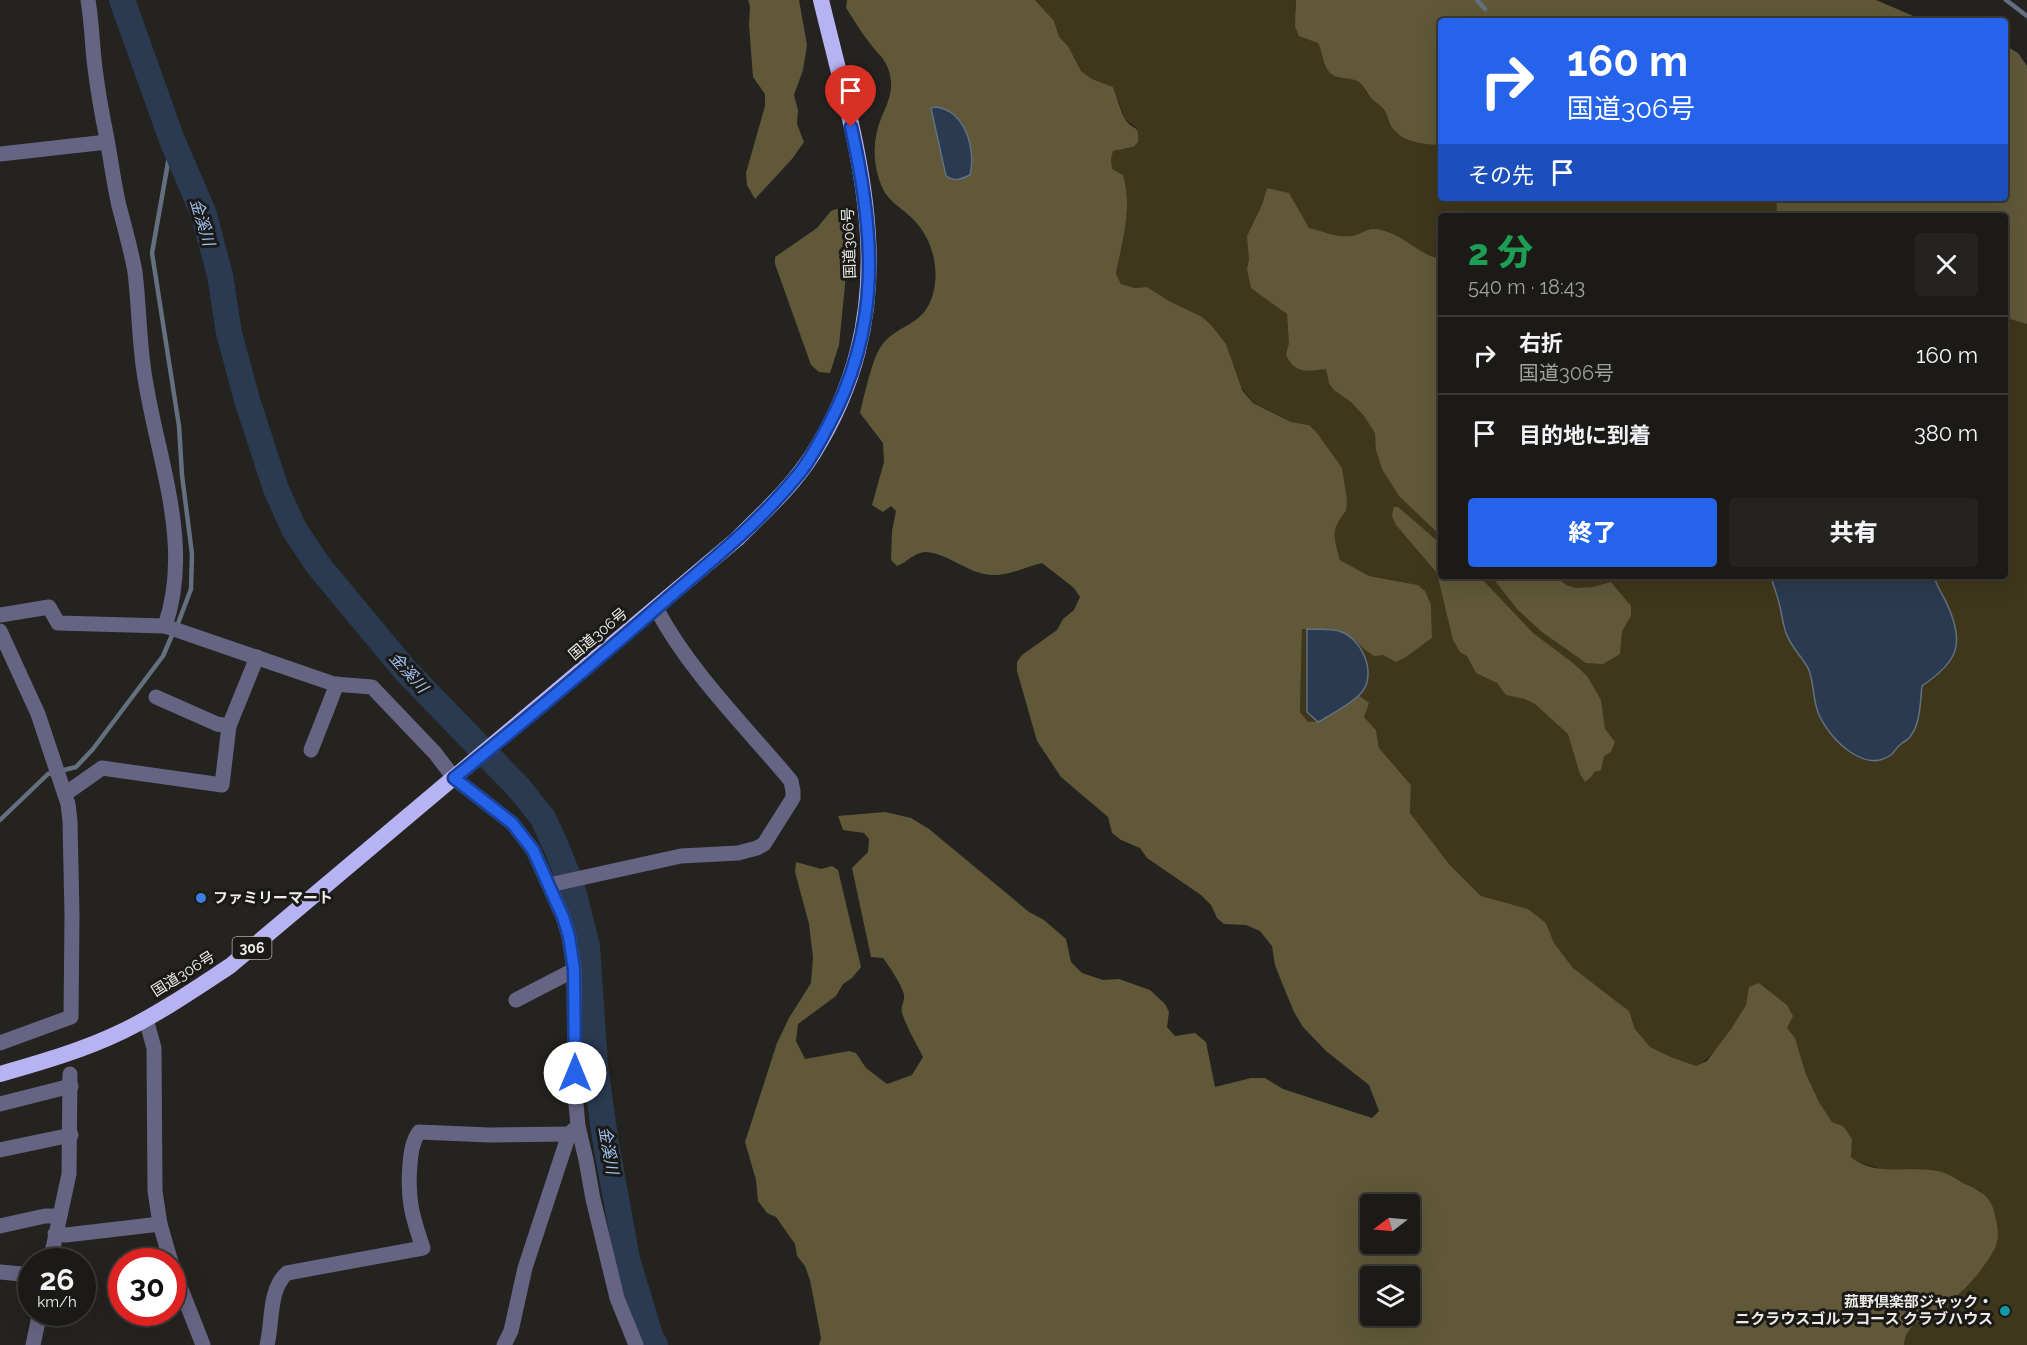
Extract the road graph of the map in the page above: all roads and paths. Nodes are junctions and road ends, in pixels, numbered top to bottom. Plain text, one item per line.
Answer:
1 (87, 0) edge
2 (821, 0) edge
3 (107, 142) junction
4 (0, 154) edge
5 (657, 608) junction
6 (0, 615) edge
7 (167, 626) junction
8 (0, 632) edge
9 (257, 657) junction
10 (338, 684) junction
11 (156, 698) dead end
12 (229, 726) junction
13 (310, 750) dead end
14 (454, 778) junction
15 (63, 788) junction
16 (553, 884) junction
17 (574, 970) junction
18 (516, 1000) dead end
19 (146, 1019) junction
20 (0, 1043) edge
21 (0, 1074) edge
22 (0, 1104) edge
23 (574, 1130) junction
24 (71, 1135) junction
25 (0, 1150) edge
26 (60, 1216) junction
27 (160, 1224) junction
28 (0, 1226) edge
29 (55, 1234) junction
30 (52, 1248) edge
31 (167, 1248) edge
32 (0, 1272) edge
33 (18, 1274) edge
34 (186, 1302) edge
35 (37, 1326) edge
36 (33, 1345) edge
37 (203, 1345) edge
38 (267, 1345) edge
39 (504, 1345) edge
40 (636, 1345) edge

1 - 3 street
2 - 5 highway, 国道306号 / 306
3 - 4 street
3 - 7 street
5 - 14 highway, 国道306号 / 306
5 - 16 street
6 - 7 street
7 - 9 street
8 - 15 street
9 - 10 street
9 - 12 street
10 - 13 street
10 - 14 street
11 - 12 street
12 - 15 street
14 - 16 street
14 - 19 highway, 国道306号 / 306
15 - 20 street
16 - 17 street
17 - 18 street
17 - 23 street
19 - 21 highway, 国道306号 / 306
19 - 27 street
22 - 24 street
23 - 38 street
23 - 39 street
23 - 40 street
24 - 25 street
24 - 26 street
26 - 28 street
26 - 29 street
27 - 29 street
27 - 31 street
29 - 30 street
32 - 33 street
34 - 37 street
35 - 36 street

